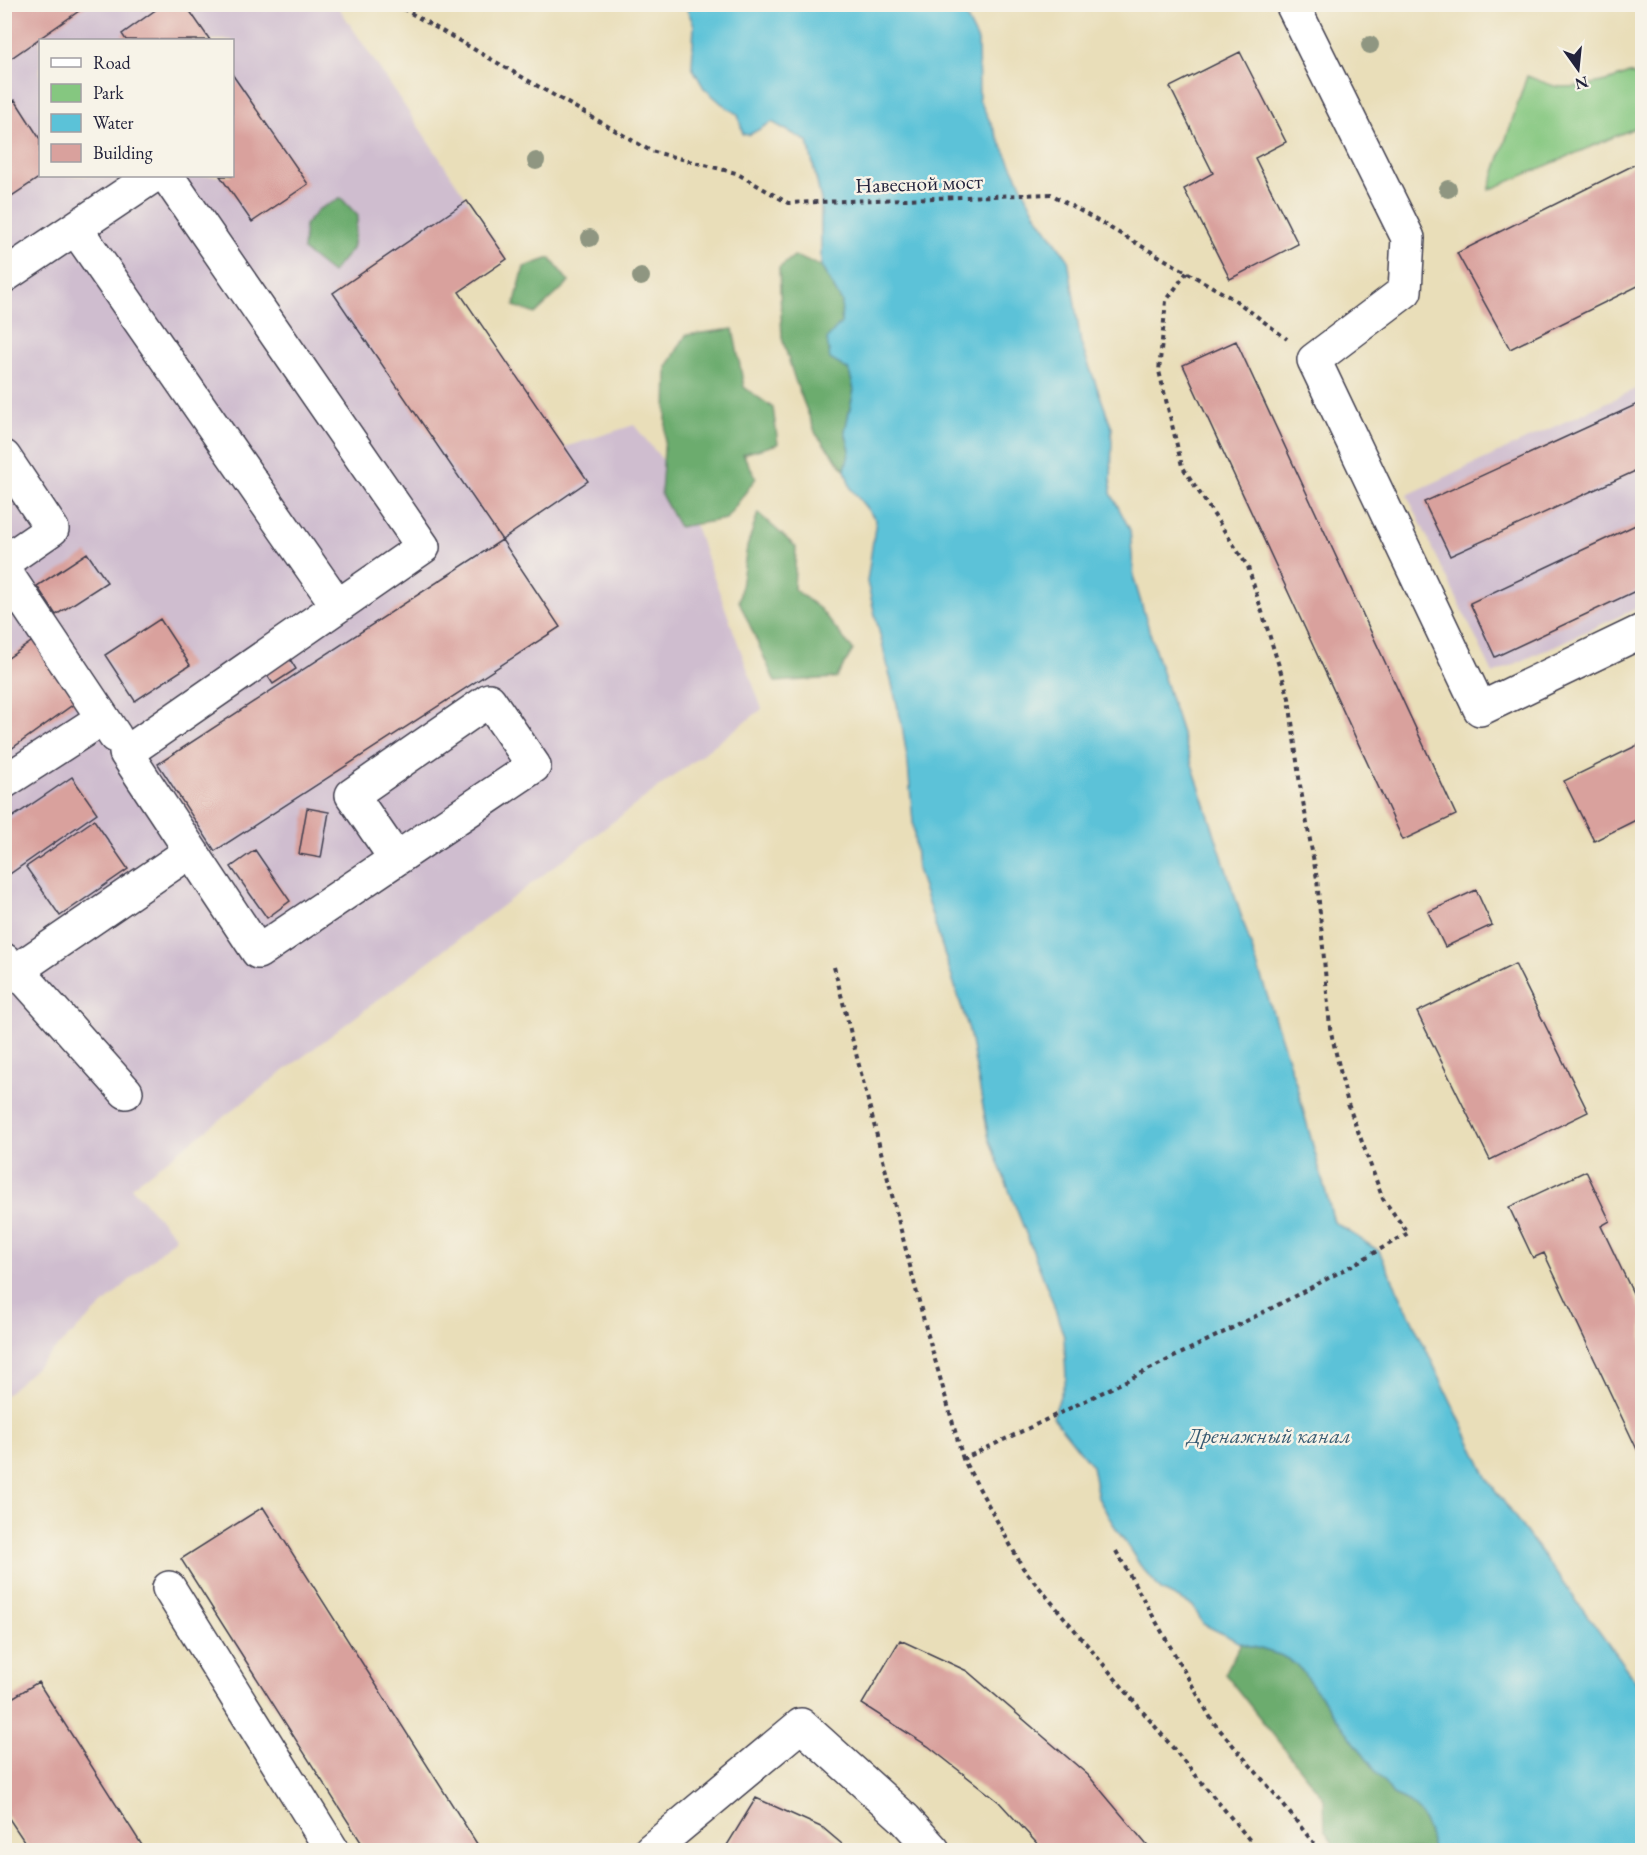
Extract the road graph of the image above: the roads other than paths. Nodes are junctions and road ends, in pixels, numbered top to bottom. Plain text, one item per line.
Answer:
1 (1292, 4) edge
2 (152, 177) edge
3 (168, 177) edge
4 (76, 229) junction
5 (4, 276) edge
6 (4, 457) edge
7 (4, 562) edge
8 (4, 570) edge
9 (338, 606) junction
10 (1642, 632) edge
11 (102, 718) junction
12 (126, 753) junction
13 (4, 782) edge
14 (191, 850) junction
15 (396, 859) junction
16 (11, 965) edge
17 (126, 1092) dead end
18 (169, 1588) dead end
19 (332, 1851) edge
20 (651, 1851) edge
21 (933, 1851) edge

1 - 10 lane
2 - 4 lane
3 - 9 lane
4 - 5 lane
4 - 9 lane
6 - 7 lane
8 - 11 lane
9 - 12 lane
11 - 12 lane
11 - 13 lane
12 - 14 lane
14 - 15 lane
14 - 16 lane
15 - 15 lane
16 - 17 lane
18 - 19 lane
20 - 21 lane

